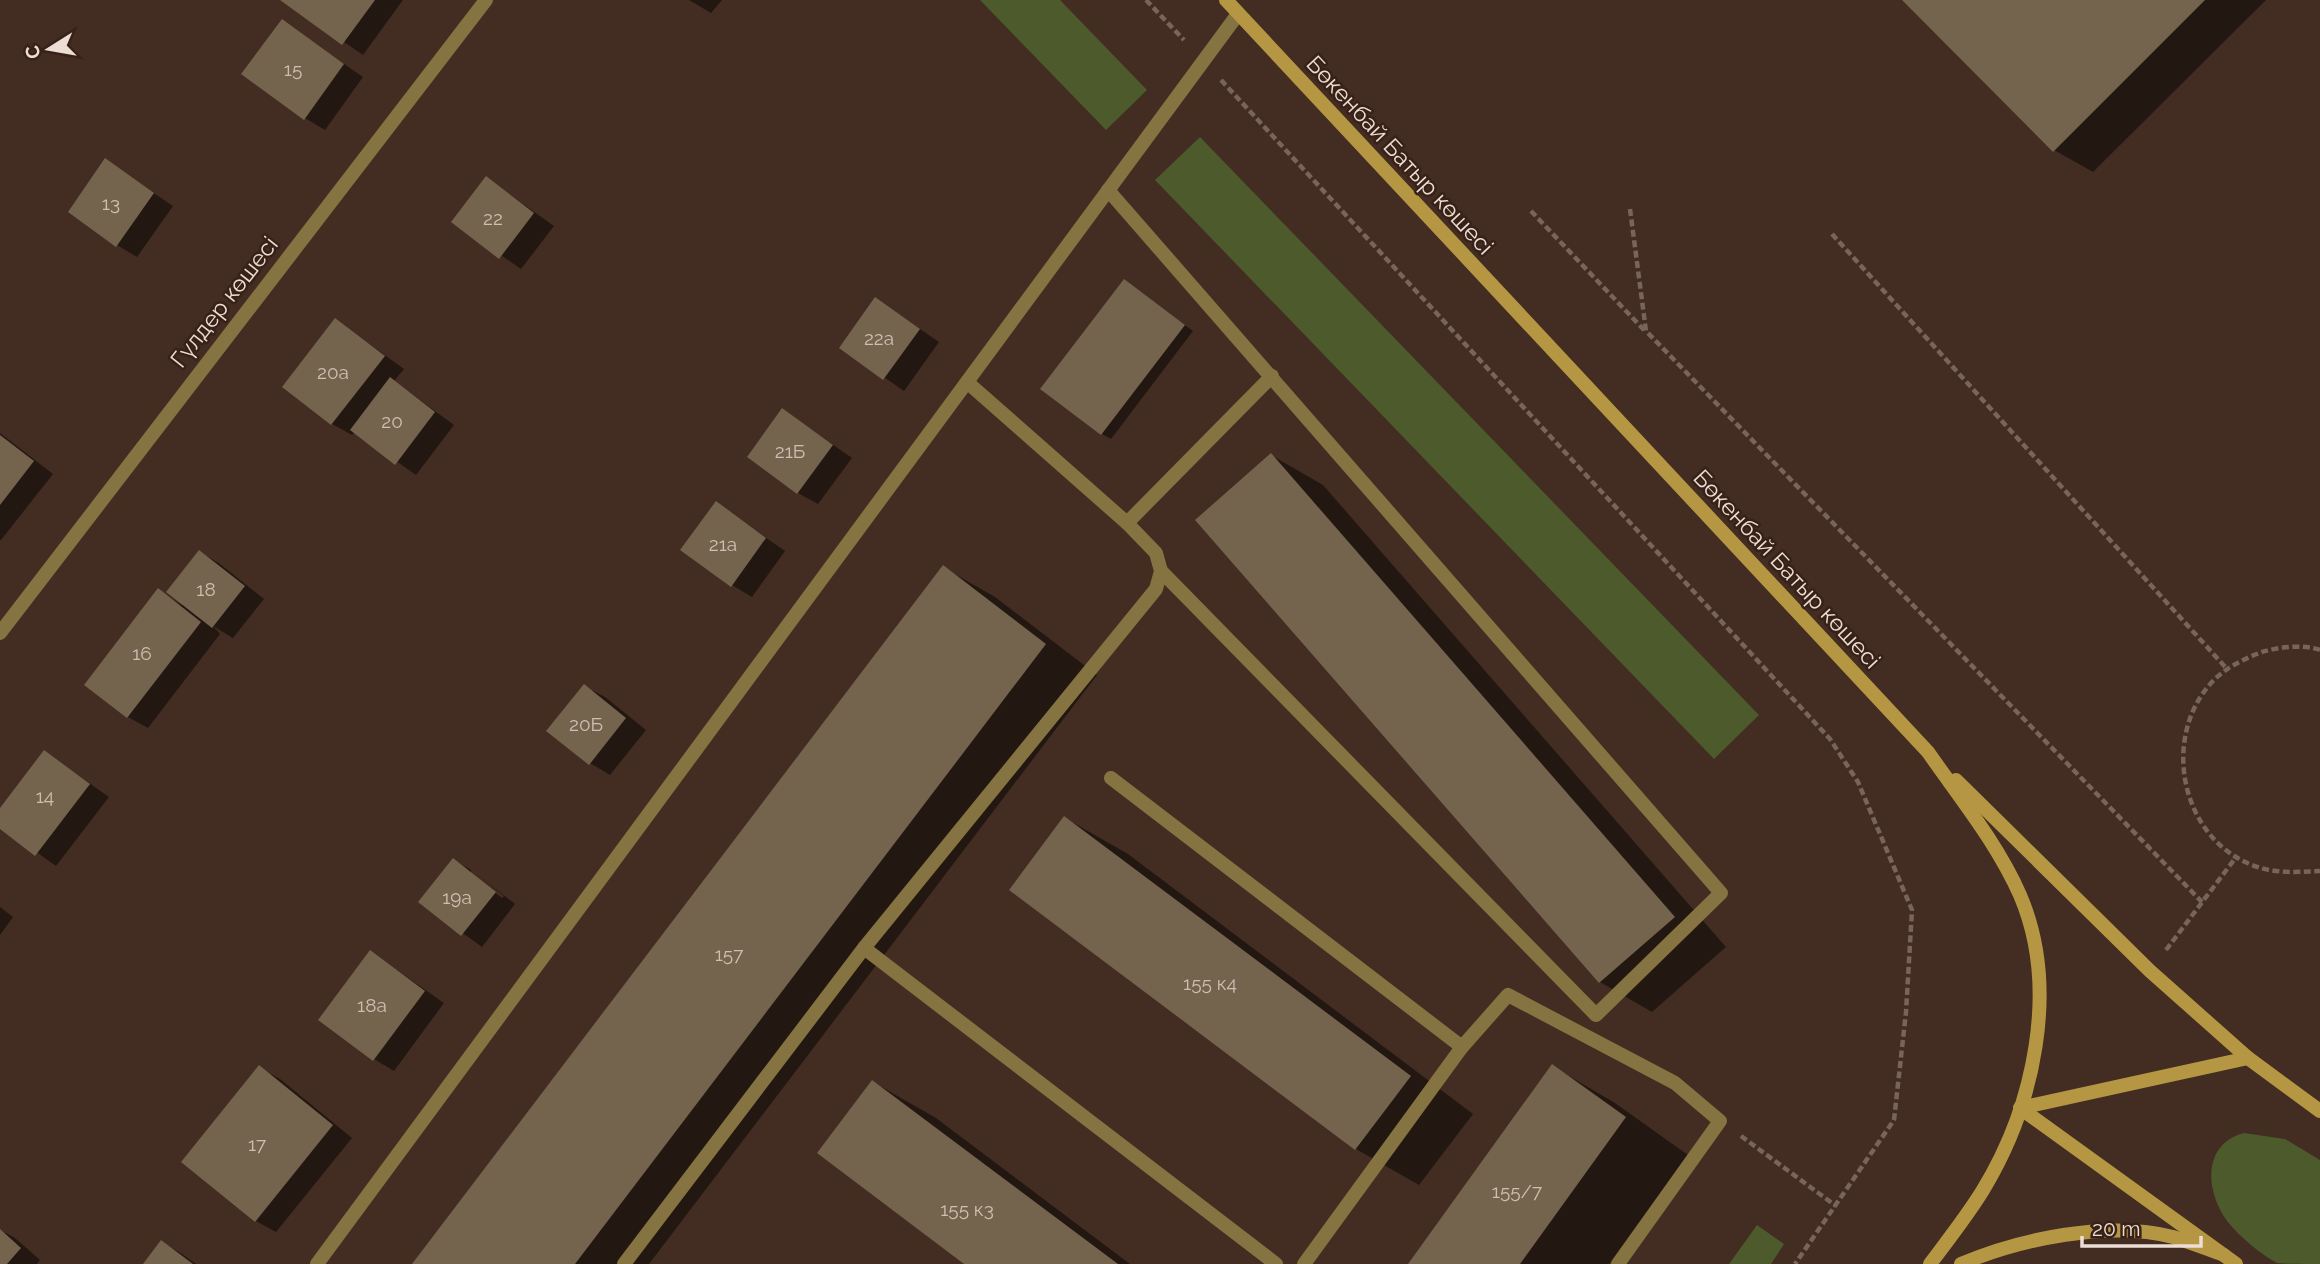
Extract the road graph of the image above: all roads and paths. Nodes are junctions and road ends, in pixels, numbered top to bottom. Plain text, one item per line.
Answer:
1 (486, 0) edge
2 (1146, 0) edge
3 (1226, 0) edge
4 (1238, 14) junction
5 (1204, 61) junction
6 (1108, 190) junction
7 (1630, 209) dead end
8 (1531, 211) dead end
9 (1832, 234) dead end
10 (1646, 331) junction
11 (1272, 376) junction
12 (967, 382) junction
13 (1127, 523) junction
14 (1161, 571) junction
15 (0, 633) edge
16 (2320, 650) edge
17 (2228, 670) junction
18 (1927, 752) junction
19 (1111, 778) dead end
20 (2237, 856) junction
21 (2320, 871) edge
22 (2202, 902) junction
23 (864, 948) junction
24 (2150, 971) junction
25 (1462, 1047) junction
26 (2248, 1058) junction
27 (2020, 1108) junction
28 (2320, 1111) edge
29 (1720, 1121) junction
30 (1836, 1206) junction
31 (2230, 1260) edge
32 (317, 1264) edge
33 (624, 1264) edge
34 (1276, 1264) edge
35 (1304, 1264) edge
36 (1618, 1264) edge
37 (1795, 1264) edge
38 (1930, 1264) edge
39 (1961, 1264) edge

1 - 15 street, Гүлдер көшесі
2 - 5 path
3 - 4 main road, Бөкенбай Батыр көшесі
4 - 5 street
4 - 18 main road, Бөкенбай Батыр көшесі
5 - 6 street
5 - 30 path
6 - 11 street
6 - 12 street
7 - 10 path
8 - 10 path
9 - 17 path
10 - 22 path
11 - 13 street
11 - 14 street
12 - 13 street
12 - 32 street
13 - 14 street
14 - 23 street
16 - 17 path
17 - 20 path
18 - 24 main road
18 - 27 main road, Бөкенбай Батыр көшесі
19 - 25 street
20 - 21 path
20 - 22 path
22 - 24 path
23 - 33 street
23 - 34 street
24 - 26 main road
25 - 29 street
25 - 35 street
26 - 27 main road
26 - 28 main road
27 - 31 main road
27 - 38 main road, Бөкенбай Батыр көшесі
29 - 30 path
29 - 36 street
30 - 37 path
31 - 39 main road

